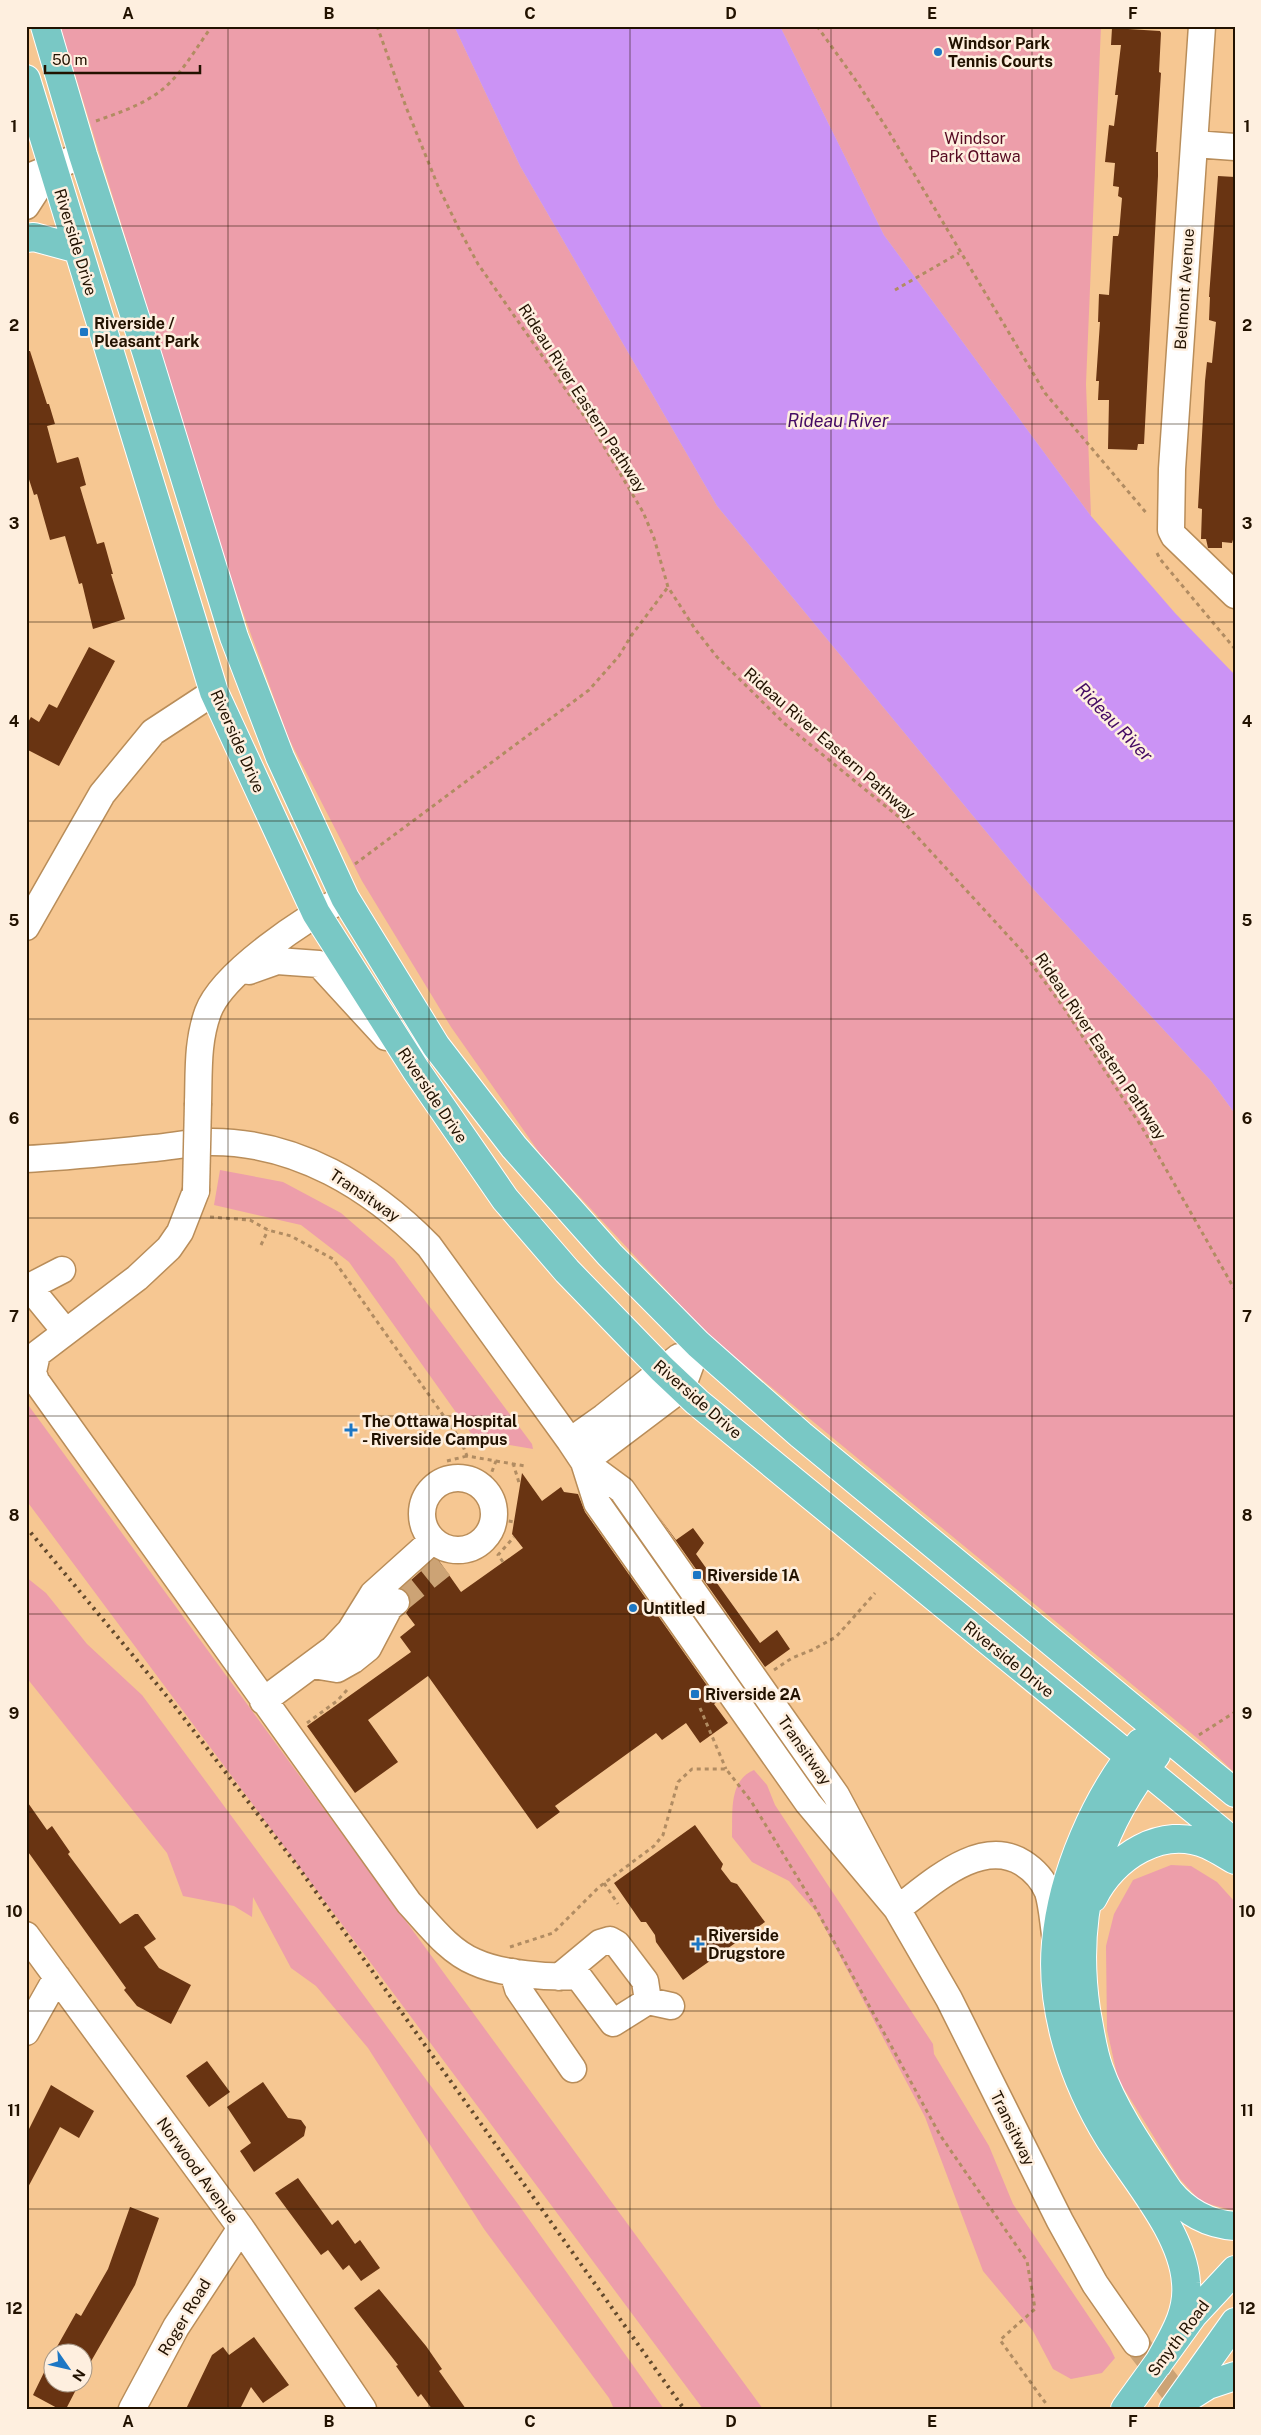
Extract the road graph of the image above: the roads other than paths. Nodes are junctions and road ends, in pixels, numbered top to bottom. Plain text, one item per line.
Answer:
1 (45, 26) edge
2 (1202, 26) edge
3 (26, 79) edge
4 (1194, 144) junction
5 (1235, 147) edge
6 (83, 155) junction
7 (53, 165) junction
8 (26, 178) edge
9 (26, 206) edge
10 (26, 238) edge
11 (78, 249) junction
12 (1235, 595) edge
13 (214, 692) junction
14 (345, 898) junction
15 (316, 912) junction
16 (27, 923) edge
17 (232, 977) junction
18 (416, 1070) junction
19 (26, 1159) edge
20 (62, 1270) dead end
21 (65, 1331) junction
22 (698, 1344) junction
23 (662, 1369) junction
24 (682, 1388) junction
25 (570, 1441) junction
26 (584, 1462) junction
27 (443, 1552) junction
28 (396, 1602) tunnel mouth
29 (313, 1665) junction
30 (263, 1701) junction
31 (1162, 1732) junction
32 (1136, 1763) junction
33 (1235, 1793) edge
34 (1235, 1843) edge
35 (1235, 1860) edge
36 (897, 1909) junction
37 (1086, 1915) junction
38 (26, 1935) edge
39 (1056, 1943) junction
40 (513, 1972) junction
41 (57, 1977) junction
42 (559, 1978) junction
43 (26, 2032) edge
44 (573, 2068) dead end
45 (1235, 2226) edge
46 (241, 2228) junction
47 (1235, 2270) edge
48 (1235, 2322) edge
49 (1136, 2342) tunnel mouth
50 (1158, 2364) junction
51 (1235, 2376) edge
52 (1175, 2407) edge
53 (132, 2409) edge
54 (363, 2409) edge
55 (1125, 2409) edge

1 - 6 main road, Riverside Drive
2 - 4 street, Belmont Avenue
3 - 7 main road, Riverside Drive
4 - 5 street
4 - 12 street, Belmont Avenue
6 - 7 street
6 - 14 main road, Riverside Drive
7 - 8 street
7 - 9 street
7 - 11 main road, Riverside Drive
10 - 11 main road
11 - 13 main road, Riverside Drive
13 - 15 main road, Riverside Drive
13 - 16 street
14 - 15 street
14 - 22 main road, Riverside Drive
15 - 17 street
15 - 18 main road, Riverside Drive
17 - 18 street
17 - 21 street, bridge
18 - 23 main road, Riverside Drive
19 - 25 street, Transitway
20 - 21 street
21 - 30 street
22 - 23 street
22 - 24 street
22 - 31 main road, Riverside Drive
23 - 24 main road, Riverside Drive
23 - 25 street
24 - 26 street
24 - 32 main road, Riverside Drive
25 - 26 street, Transitway
26 - 36 street, Transitway
26 - 36 street, Transitway
27 - 27 street
27 - 29 street
28 - 29 street
29 - 30 street
30 - 40 street
31 - 32 main road
31 - 33 main road, Riverside Drive
32 - 34 main road, Riverside Drive
32 - 37 main road
32 - 39 main road
35 - 37 main road
36 - 39 street
36 - 49 street, Transitway
37 - 45 main road
38 - 41 street, Norwood Avenue
39 - 50 main road
40 - 42 street
40 - 44 street
41 - 43 street
41 - 46 street, Norwood Avenue
42 - 42 street
46 - 53 street, Roger Road
46 - 54 street, Norwood Avenue
47 - 50 main road, Smyth Road
48 - 52 main road
50 - 55 main road, Smyth Road
51 - 52 main road

